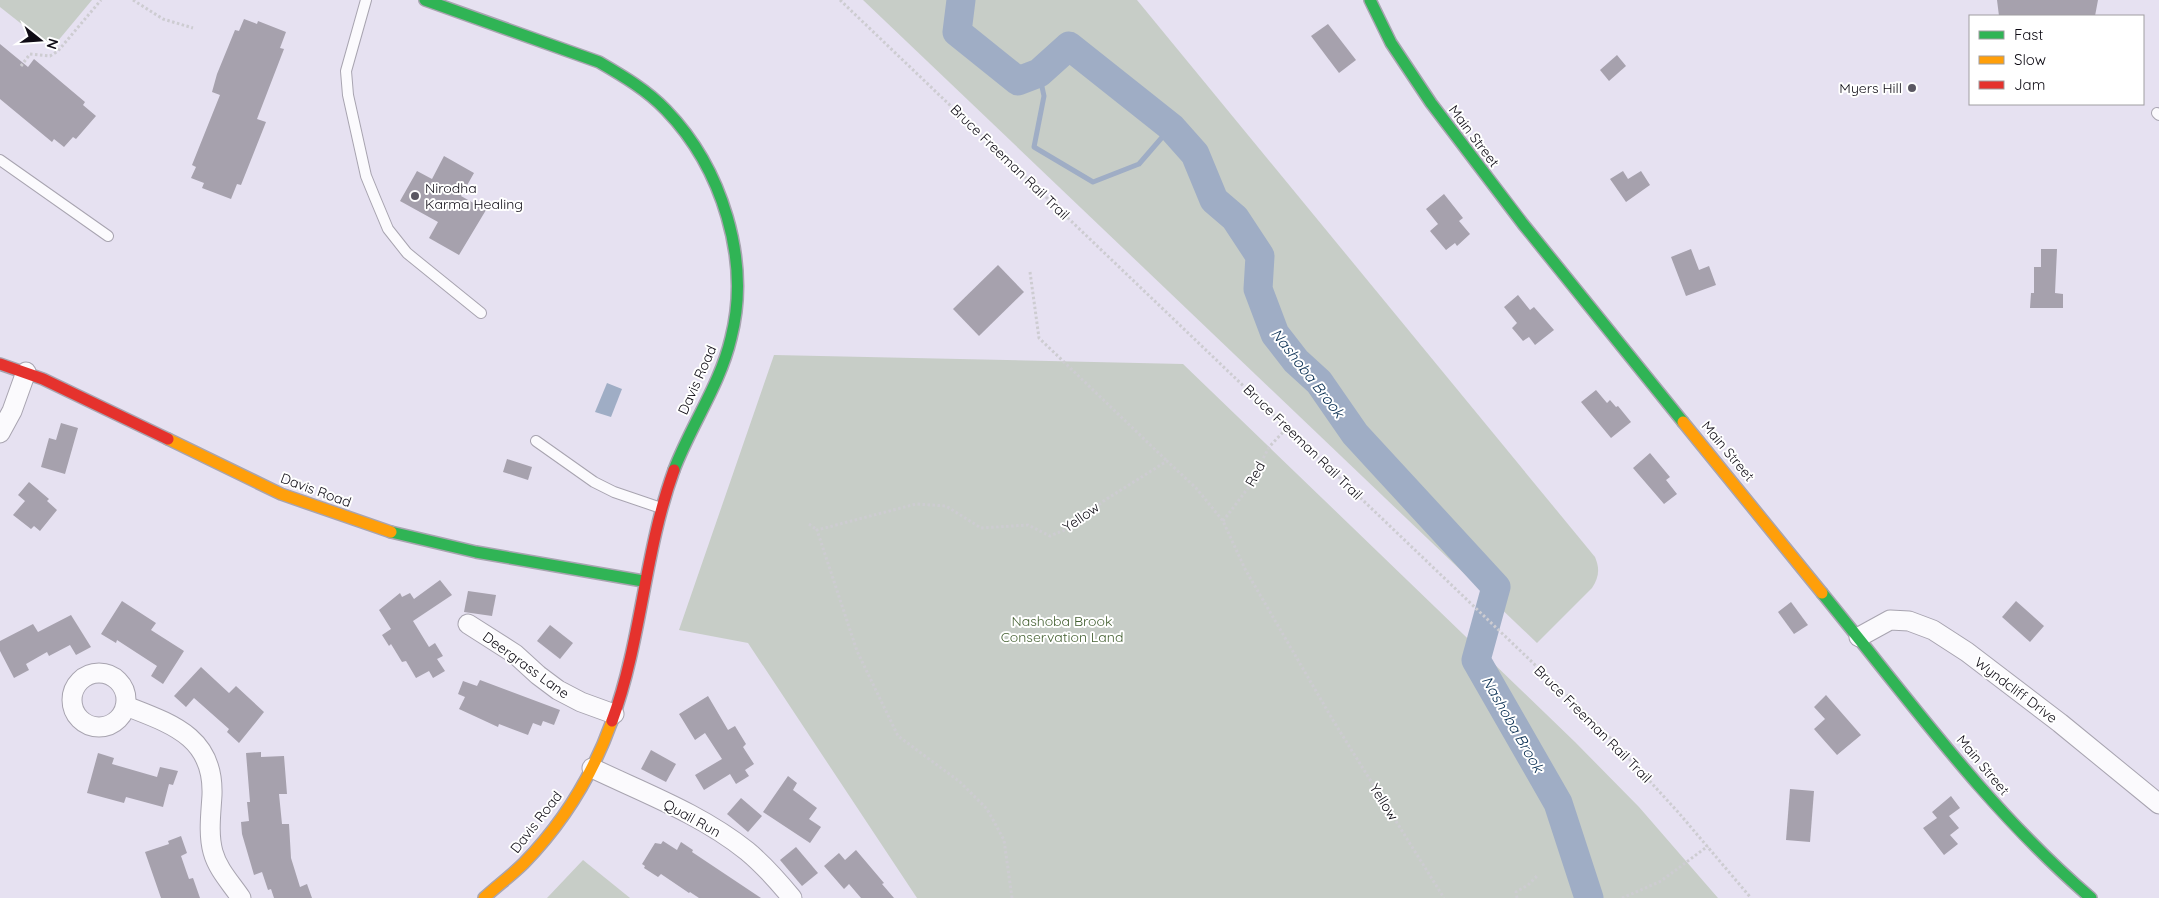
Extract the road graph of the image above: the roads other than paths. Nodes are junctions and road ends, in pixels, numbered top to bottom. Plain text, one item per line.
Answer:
1 (366, 0) edge
2 (426, 0) edge
3 (1370, 0) edge
4 (0, 160) edge
5 (108, 236) dead end
6 (481, 314) dead end
7 (0, 364) edge
8 (26, 372) junction
9 (0, 433) edge
10 (536, 441) dead end
11 (661, 508) junction
12 (643, 581) junction
13 (468, 624) dead end
14 (1859, 637) junction
15 (126, 706) dead end
16 (614, 714) junction
17 (592, 768) junction
18 (2159, 804) edge
19 (783, 894) edge
20 (241, 898) edge
21 (484, 898) edge
22 (2091, 898) edge

1 - 6 lane
2 - 11 street, Davis Road
3 - 14 street, Main Street
4 - 5 lane
7 - 8 street, Davis Road
8 - 9 street
8 - 12 street, Davis Road
10 - 11 lane
11 - 12 street, Davis Road
12 - 16 street, Davis Road
13 - 16 street, Deergrass Lane
14 - 18 street, Wyndcliff Drive
14 - 22 street, Main Street
15 - 20 street
16 - 17 street, Davis Road
17 - 19 street, Quail Run
17 - 21 street, Davis Road

